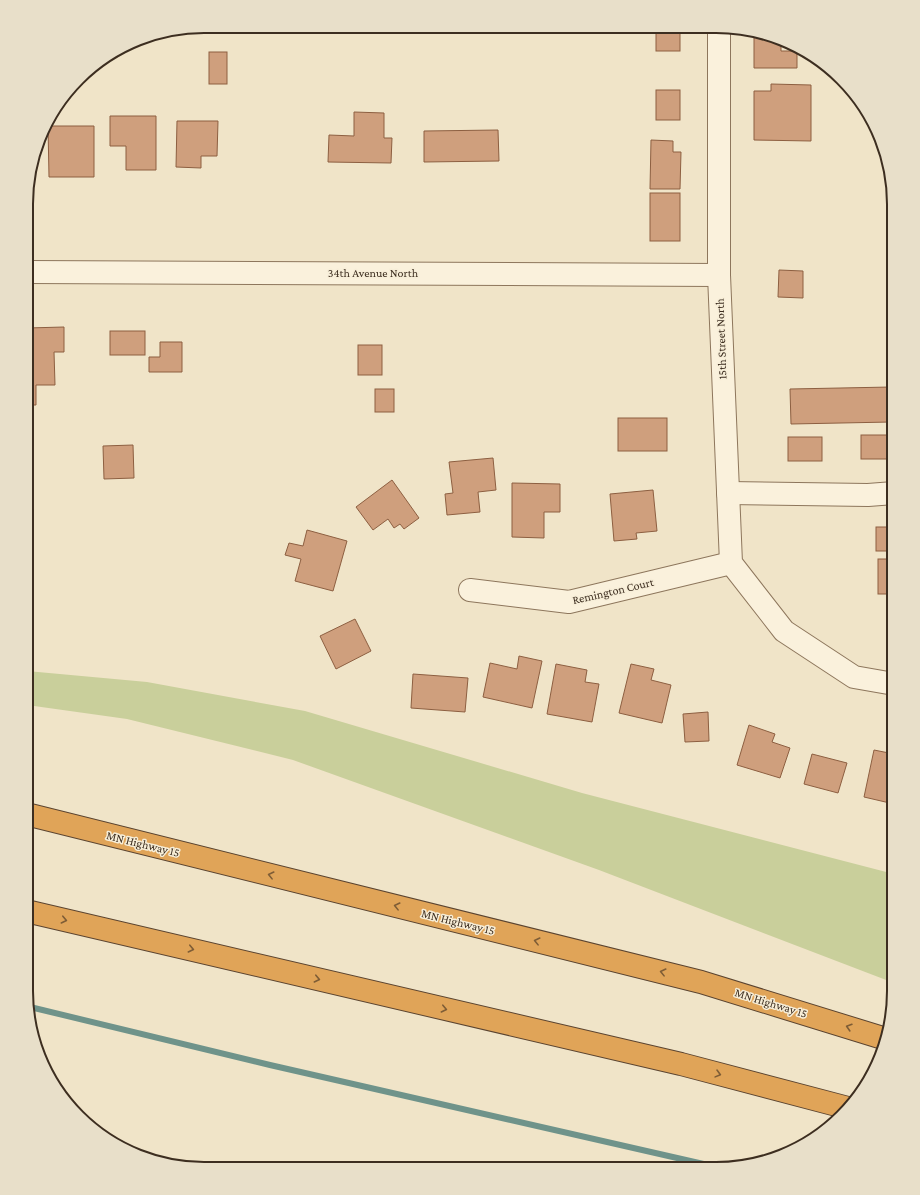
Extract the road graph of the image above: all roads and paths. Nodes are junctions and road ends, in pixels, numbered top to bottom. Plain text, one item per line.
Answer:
1 (719, 33) edge
2 (33, 272) edge
3 (719, 274) junction
4 (728, 493) junction
5 (887, 494) edge
6 (731, 563) junction
7 (470, 590) dead end
8 (887, 683) edge
9 (33, 816) edge
10 (33, 913) edge
11 (880, 1037) edge
12 (842, 1107) edge

1 - 3 street, 15th Street North
2 - 3 street, 34th Avenue North
3 - 4 street, 15th Street North
4 - 5 street
4 - 6 street, 15th Street North
6 - 7 street, Remington Court
6 - 8 street
11 -> 9 highway, MN Highway 15
10 -> 12 highway

